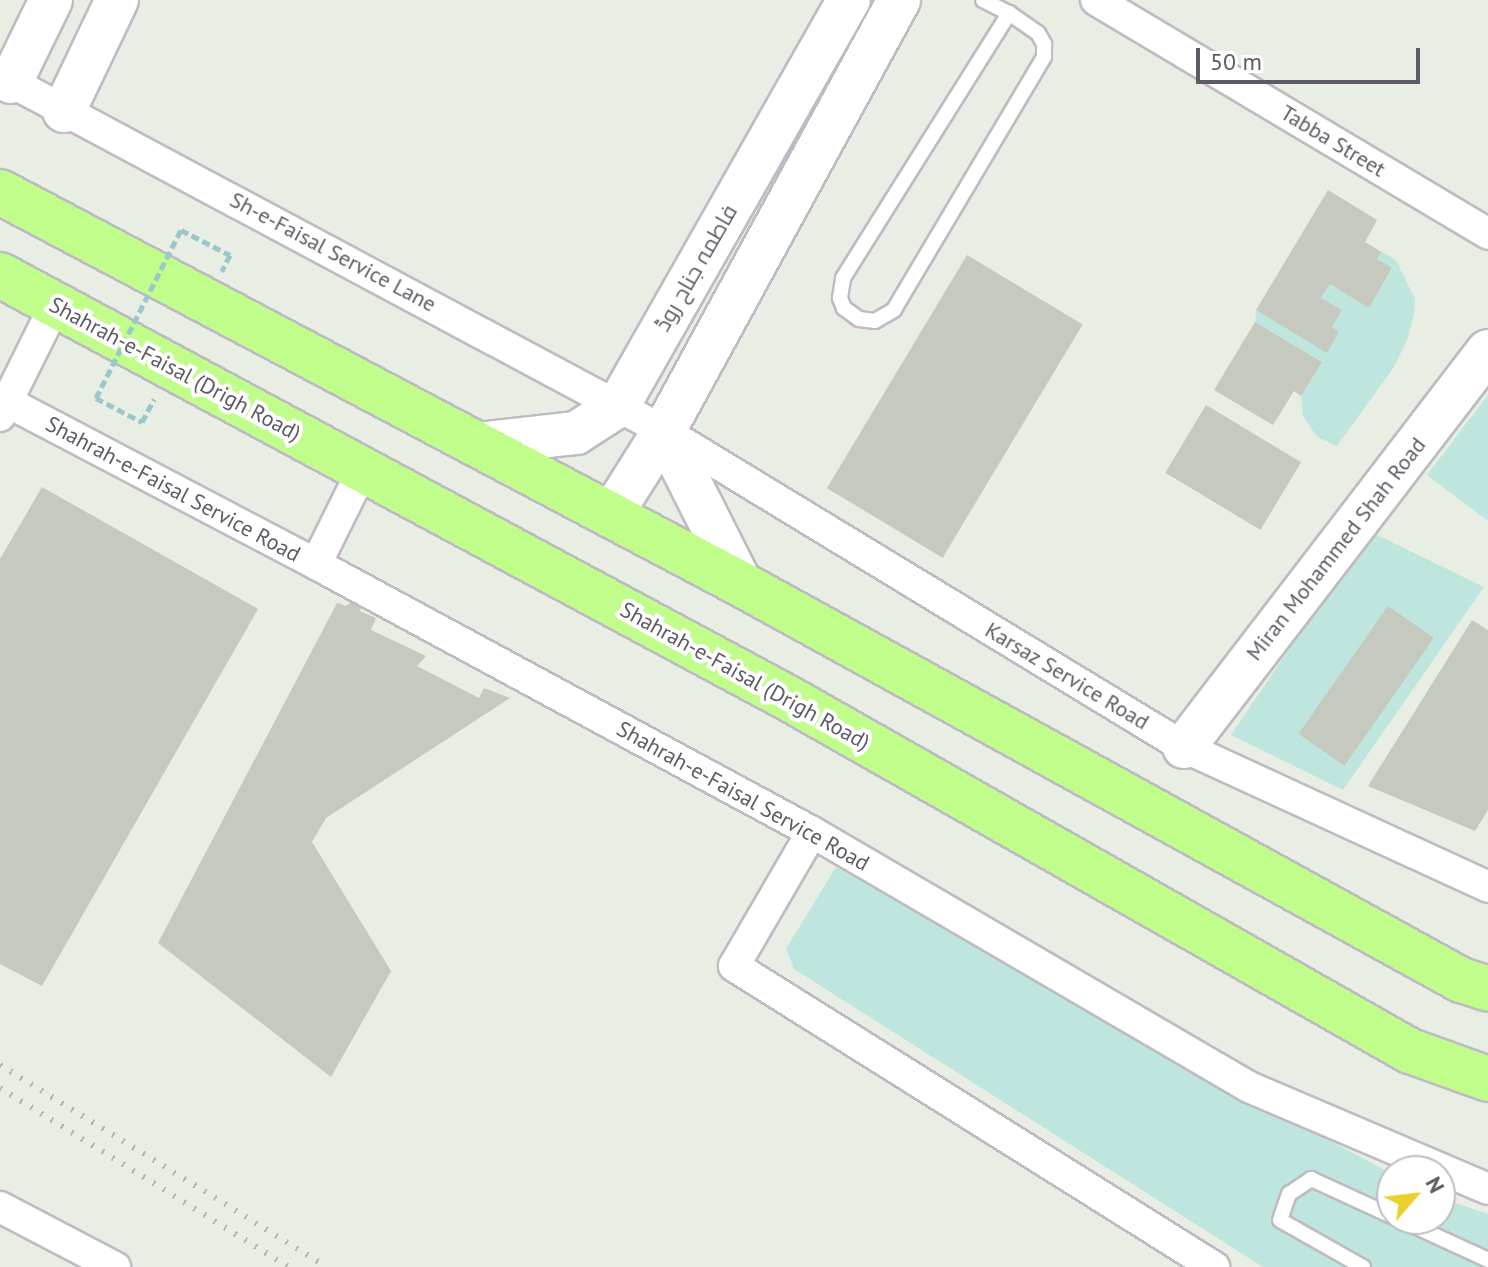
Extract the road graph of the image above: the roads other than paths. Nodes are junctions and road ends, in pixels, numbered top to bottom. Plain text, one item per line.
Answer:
1 (51, 0) edge
2 (117, 0) edge
3 (849, 0) edge
4 (899, 0) edge
5 (984, 0) edge
6 (1096, 0) edge
7 (1009, 13) junction
8 (6, 79) edge
9 (64, 111) junction
10 (0, 192) edge
11 (1488, 234) edge
12 (0, 275) edge
13 (55, 305) junction
14 (1488, 351) edge
15 (2, 406) edge
16 (618, 406) junction
17 (664, 431) junction
18 (478, 444) junction
19 (363, 469) junction
20 (611, 515) junction
21 (316, 564) junction
22 (741, 584) junction
23 (1184, 747) junction
24 (812, 832) junction
25 (1488, 887) edge
26 (1488, 989) edge
27 (1488, 1079) edge
28 (1488, 1189) edge
29 (0, 1207) edge
30 (1376, 1209) edge
31 (1434, 1235) edge
32 (62, 1254) edge
33 (1488, 1260) edge
34 (115, 1267) edge
35 (1214, 1267) edge
36 (1363, 1267) edge

1 - 8 street
2 - 9 street
3 - 16 street, فاطمہ جناح روڈ
4 - 17 street
5 - 7 lane
6 - 11 street, Tabba Street
7 - 7 lane
8 - 9 street, Sh-e-Faisal Service Lane
9 - 16 street, Sh-e-Faisal Service Lane
10 - 18 highway
12 - 13 highway, Shahrah-e-Faisal (Drigh Road)
13 - 15 street
13 - 19 highway, Shahrah-e-Faisal (Drigh Road)
14 - 23 street, Miran Mohammed Shah Road
15 - 21 street, Shahrah-e-Faisal Service Road
16 - 17 street, Sh-e-Faisal Service Lane
16 - 18 street, فاطمہ جناح روڈ
17 - 20 street
17 - 22 street
17 - 23 street, Karsaz Service Road
18 - 20 highway
19 - 21 street
19 - 27 highway, Shahrah-e-Faisal (Drigh Road)
20 - 22 highway
21 - 24 street, Shahrah-e-Faisal Service Road
22 - 26 highway
23 - 25 street, Karsaz Service Road
24 - 28 street, Shahrah-e-Faisal Service Road
24 - 35 street
29 - 32 street
30 - 36 lane
31 - 33 lane
32 - 34 street

